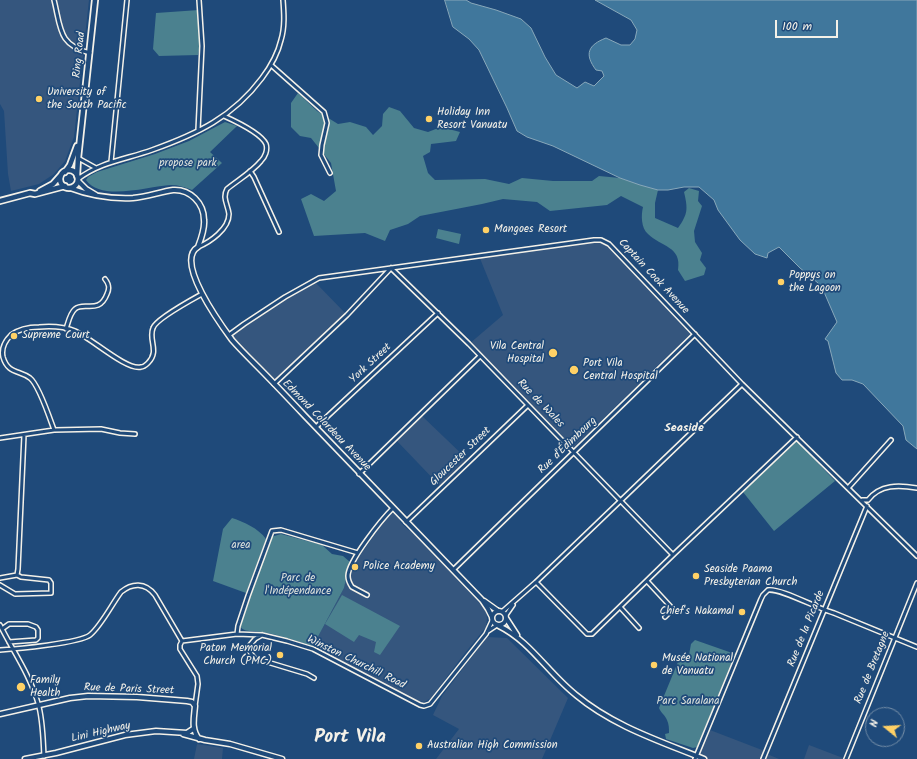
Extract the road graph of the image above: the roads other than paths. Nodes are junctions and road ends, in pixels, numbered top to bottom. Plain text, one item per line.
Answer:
1 (54, 0) edge
2 (95, 0) edge
3 (128, 0) edge
4 (199, 0) edge
5 (283, 0) edge
6 (90, 53) junction
7 (271, 65) junction
8 (224, 116) junction
9 (198, 130) junction
10 (81, 135) junction
11 (78, 158) junction
12 (111, 162) junction
13 (96, 168) junction
14 (250, 171) junction
15 (63, 173) junction
16 (330, 174) dead end
17 (78, 179) junction
18 (65, 186) junction
19 (70, 188) junction
20 (35, 194) junction
21 (100, 197) junction
22 (0, 201) edge
23 (279, 232) dead end
24 (198, 247) junction
25 (391, 268) junction
26 (106, 279) dead end
27 (202, 294) junction
28 (438, 313) junction
29 (66, 329) junction
30 (695, 334) junction
31 (229, 335) junction
32 (480, 356) junction
33 (274, 384) junction
34 (742, 384) junction
35 (528, 405) junction
36 (316, 427) junction
37 (54, 430) junction
38 (135, 434) dead end
39 (24, 435) junction
40 (797, 437) junction
41 (0, 438) edge
42 (891, 440) dead end
43 (574, 453) junction
44 (359, 474) junction
45 (848, 488) junction
46 (917, 488) edge
47 (861, 500) junction
48 (620, 502) junction
49 (867, 506) junction
50 (393, 508) junction
51 (406, 522) junction
52 (358, 553) junction
53 (672, 555) junction
54 (917, 556) edge
55 (453, 570) junction
56 (16, 575) junction
57 (0, 578) edge
58 (647, 581) junction
59 (536, 582) junction
60 (917, 583) edge
61 (1, 586) edge
62 (0, 591) edge
63 (367, 595) dead end
64 (482, 600) junction
65 (620, 607) junction
66 (824, 610) junction
67 (498, 611) junction
68 (505, 615) junction
69 (665, 617) dead end
70 (492, 619) junction
71 (498, 625) junction
72 (1, 627) edge
73 (639, 628) dead end
74 (488, 631) junction
75 (237, 634) junction
76 (262, 636) junction
77 (894, 638) junction
78 (519, 639) junction
79 (182, 641) junction
80 (9, 642) junction
81 (917, 647) edge
82 (13, 649) junction
83 (0, 650) edge
84 (314, 678) dead end
85 (197, 692) junction
86 (194, 697) joint
87 (187, 701) junction
88 (194, 704) junction
89 (39, 705) junction
90 (0, 714) edge
91 (193, 729) junction
92 (181, 733) junction
93 (199, 739) junction
94 (44, 756) junction
95 (695, 757) edge
96 (26, 759) edge
97 (282, 759) edge
98 (704, 759) edge
99 (763, 759) edge
100 (846, 759) edge

1 - 6 street
2 - 6 main road, Ring Road
3 - 12 street
4 - 9 street
5 - 7 street
6 - 10 main road, Ring Road
7 - 8 street
7 - 16 street
8 - 9 street
8 - 14 street
9 - 12 street
10 - 11 main road, Ring Road
10 - 15 main road, Ring Road
11 - 13 street
11 - 17 main road, Ring Road
12 - 13 street
13 - 17 street
14 - 23 street
14 - 24 street
15 - 17 main road
15 - 18 main road
15 - 20 main road, Ring Road
17 - 19 main road
17 - 21 street
18 - 19 main road
18 - 20 main road, Ring Road
19 - 21 street
20 - 22 main road, Ring Road
21 - 24 street
24 - 27 street, Edmond Colordeau Avenue
25 - 28 street, Rue de Wales
25 - 30 street, Captain Cook Avenue
25 - 31 street, Captain Cook Avenue
25 - 33 street
26 - 29 street
27 - 29 street
27 - 31 street, Edmond Colordeau Avenue
28 - 32 street, Rue de Wales
28 - 36 street, York Street
29 - 37 street
30 - 34 street, Captain Cook Avenue
30 - 43 street, Rue d'Édimbourg
31 - 33 street, Edmond Colordeau Avenue
32 - 35 street, Rue de Wales
32 - 44 street
33 - 36 street, Edmond Colordeau Avenue
34 - 40 street, Captain Cook Avenue
34 - 48 street
35 - 43 street, Rue de Wales
35 - 51 street, Gloucester Street
36 - 44 street, Edmond Colordeau Avenue
37 - 38 street
37 - 39 street
39 - 41 street
39 - 56 street
40 - 45 street, Captain Cook Avenue
40 - 53 street
42 - 45 street
43 - 48 street, Rue de Wales
43 - 55 street, Rue d'Édimbourg
44 - 50 street, Edmond Colordeau Avenue
45 - 47 street, Captain Cook Avenue
46 - 47 street
47 - 49 street, Captain Cook Avenue
48 - 53 street, Rue de Wales
48 - 59 street
49 - 54 street, Captain Cook Avenue
49 - 66 street, Rue de la Picarde
50 - 51 street, Edmond Colordeau Avenue
50 - 52 street
51 - 55 street, Edmond Colordeau Avenue
52 - 63 street
52 - 75 street
53 - 58 street
55 - 64 street, Edmond Colordeau Avenue
56 - 57 street
56 - 61 street
58 - 65 street
58 - 69 street
59 - 65 street
59 - 68 street
60 - 77 street, Rue de Bretagne
61 - 62 street
64 - 67 street
64 - 70 street
65 - 73 street
66 - 77 street
66 - 95 street
66 - 99 street, Rue de la Picarde
67 - 68 street
67 - 70 street
68 - 71 street
68 - 78 street
70 - 71 street
70 - 74 street
71 - 74 street
71 - 78 street
72 - 80 street
72 - 80 street
74 - 76 street, Winston Churchill Road
75 - 76 street, Winston Churchill Road
75 - 79 street, Winston Churchill Road
76 - 84 street
77 - 81 street
77 - 100 street, Rue de Bretagne
78 - 95 street
79 - 82 street
79 - 85 street
80 - 82 street
82 - 83 street
82 - 89 street
85 - 86 street
85 - 88 street
86 - 87 street, Rue de Paris Street
87 - 88 street, Rue de Paris Street
87 - 89 street, Rue de Paris Street
88 - 91 street
89 - 90 street, Rue de Paris Street
89 - 94 street
91 - 92 street, Lini Highway
91 - 93 street
92 - 93 street, Lini Highway
92 - 94 street, Lini Highway
93 - 97 street, Lini Highway
94 - 96 street, Lini Highway
95 - 98 street

